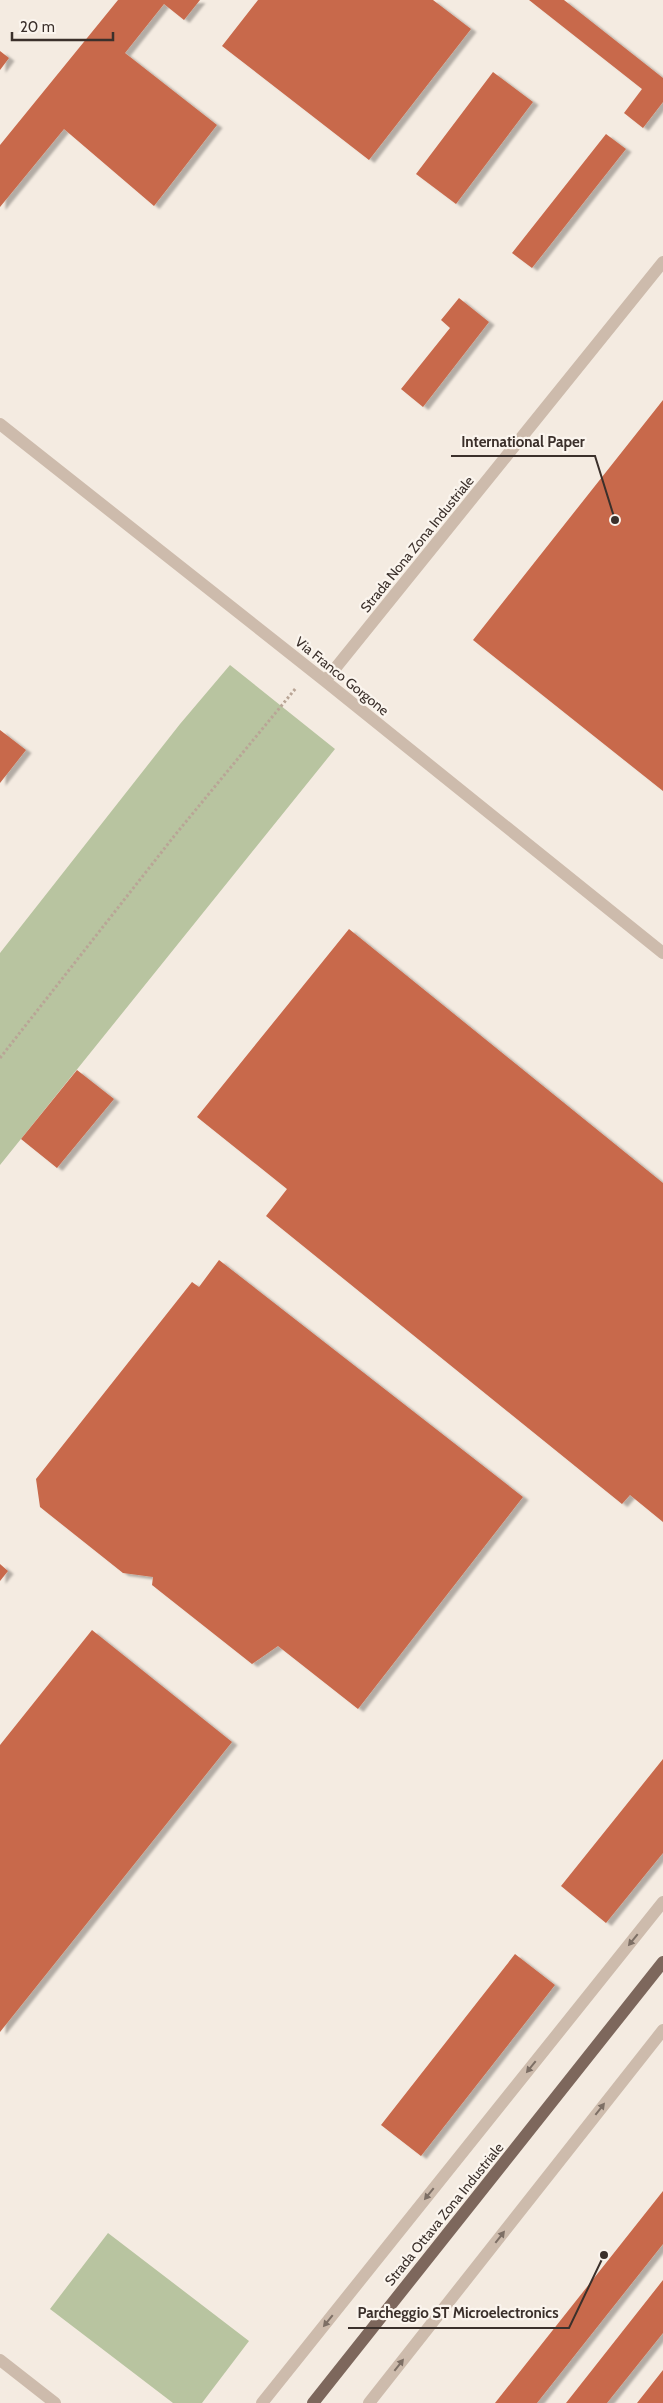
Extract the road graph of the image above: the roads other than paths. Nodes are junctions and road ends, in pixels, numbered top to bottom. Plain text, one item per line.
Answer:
1 (663, 262) edge
2 (0, 424) edge
3 (326, 682) junction
4 (663, 953) edge
5 (663, 1902) edge
6 (663, 1962) edge
7 (663, 2030) edge
8 (0, 2360) edge
9 (55, 2403) edge
10 (262, 2403) edge
11 (312, 2403) edge
12 (369, 2403) edge

1 - 3 street, Strada Nona Zona Industriale
2 - 3 street, Via Franco Gorgone
3 - 4 street, Via Franco Gorgone
5 -> 10 street
6 - 11 main road, Strada Ottava Zona Industriale
12 -> 7 street
8 - 9 street

